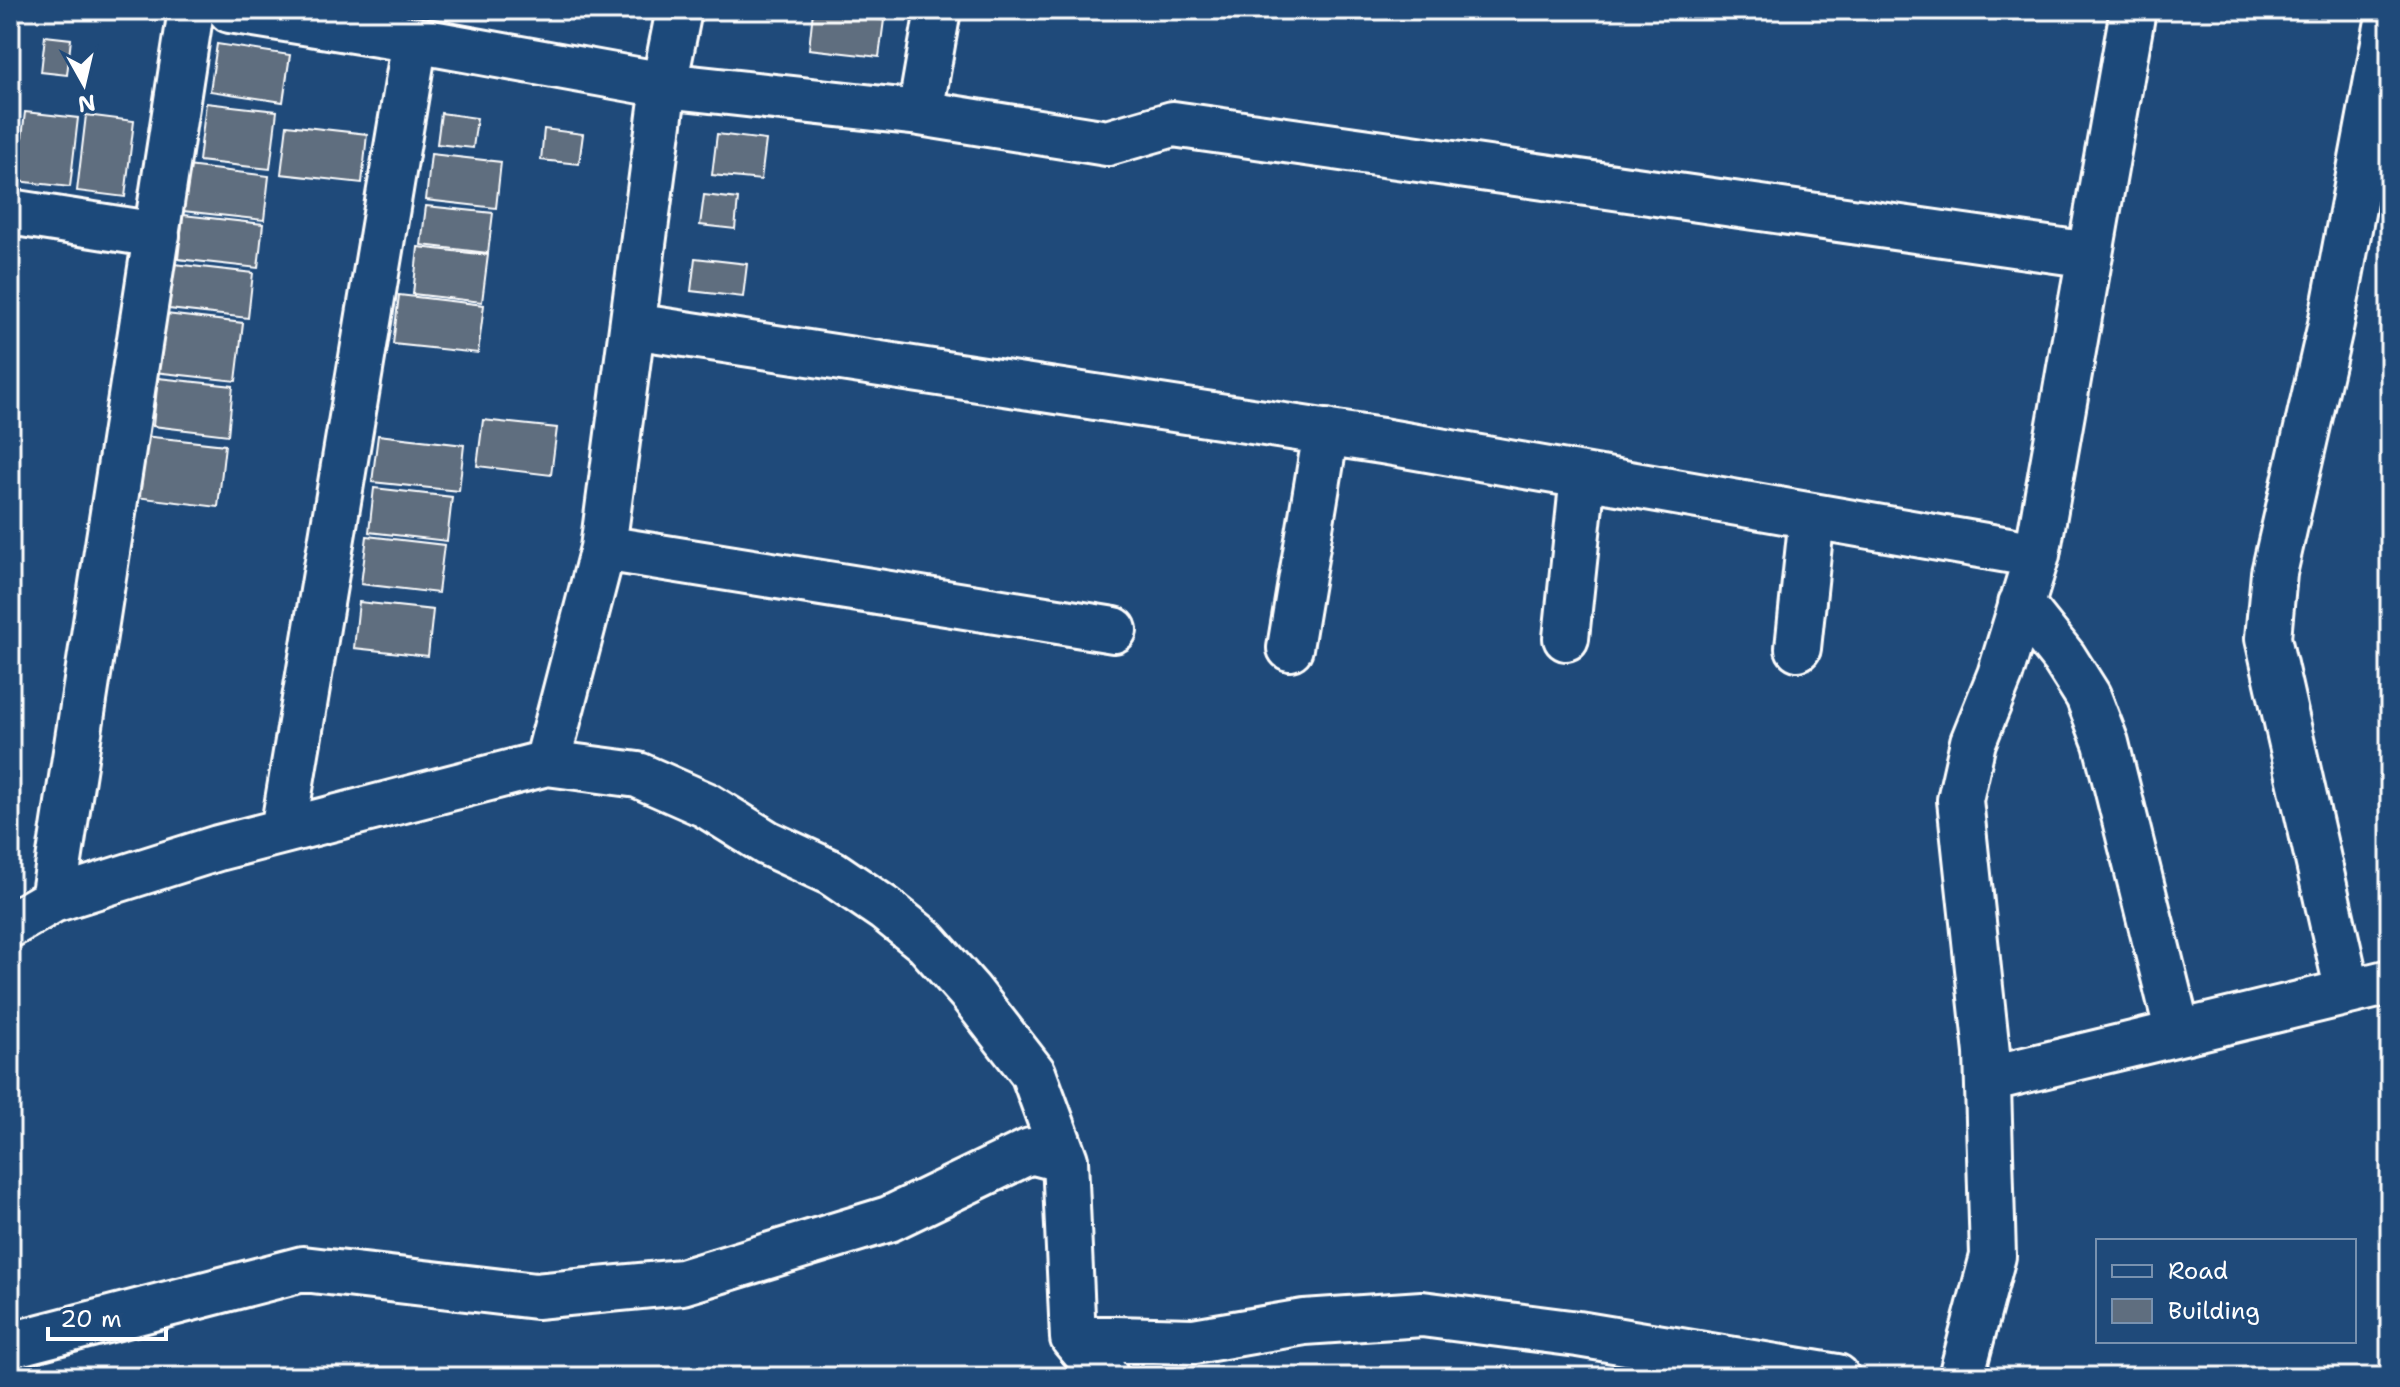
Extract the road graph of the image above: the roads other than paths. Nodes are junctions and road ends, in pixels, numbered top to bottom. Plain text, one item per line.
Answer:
1 (191, 10) edge
2 (230, 10) edge
3 (679, 10) edge
4 (938, 10) edge
5 (2133, 10) edge
6 (2390, 11) edge
7 (415, 40) junction
8 (664, 85) junction
9 (920, 113) junction
10 (10, 212) edge
11 (157, 235) junction
12 (2090, 255) junction
13 (633, 326) junction
14 (1326, 432) junction
15 (1583, 476) junction
16 (1812, 516) junction
17 (603, 548) junction
18 (2037, 555) junction
19 (2021, 604) junction
20 (1114, 630) dead end
21 (1566, 638) dead end
22 (1290, 648) dead end
23 (1798, 648) dead end
24 (547, 763) junction
25 (283, 831) junction
26 (53, 900) junction
27 (10, 925) edge
28 (2390, 982) edge
29 (2348, 992) junction
30 (2178, 1033) junction
31 (1988, 1079) junction
32 (1065, 1160) junction
33 (1073, 1338) junction
34 (10, 1345) edge
35 (1106, 1377) edge
36 (1837, 1377) edge
37 (1961, 1377) edge

1 - 11 street
2 - 7 street
3 - 8 street
4 - 9 street
5 - 12 street
6 - 29 street
7 - 8 street
7 - 25 street
8 - 9 street
8 - 13 street
9 - 12 street
10 - 11 street
11 - 26 street
12 - 18 street
13 - 14 street
13 - 17 street
14 - 15 street
14 - 22 street
15 - 16 street
15 - 21 street
16 - 18 street
16 - 23 street
17 - 20 street
17 - 24 street
18 - 19 street
19 - 30 street
19 - 31 street
24 - 25 street
24 - 32 street
25 - 26 street
26 - 27 street
28 - 29 street
29 - 30 street
30 - 31 street
31 - 37 street
32 - 33 street
32 - 34 street
33 - 35 street
33 - 36 street

